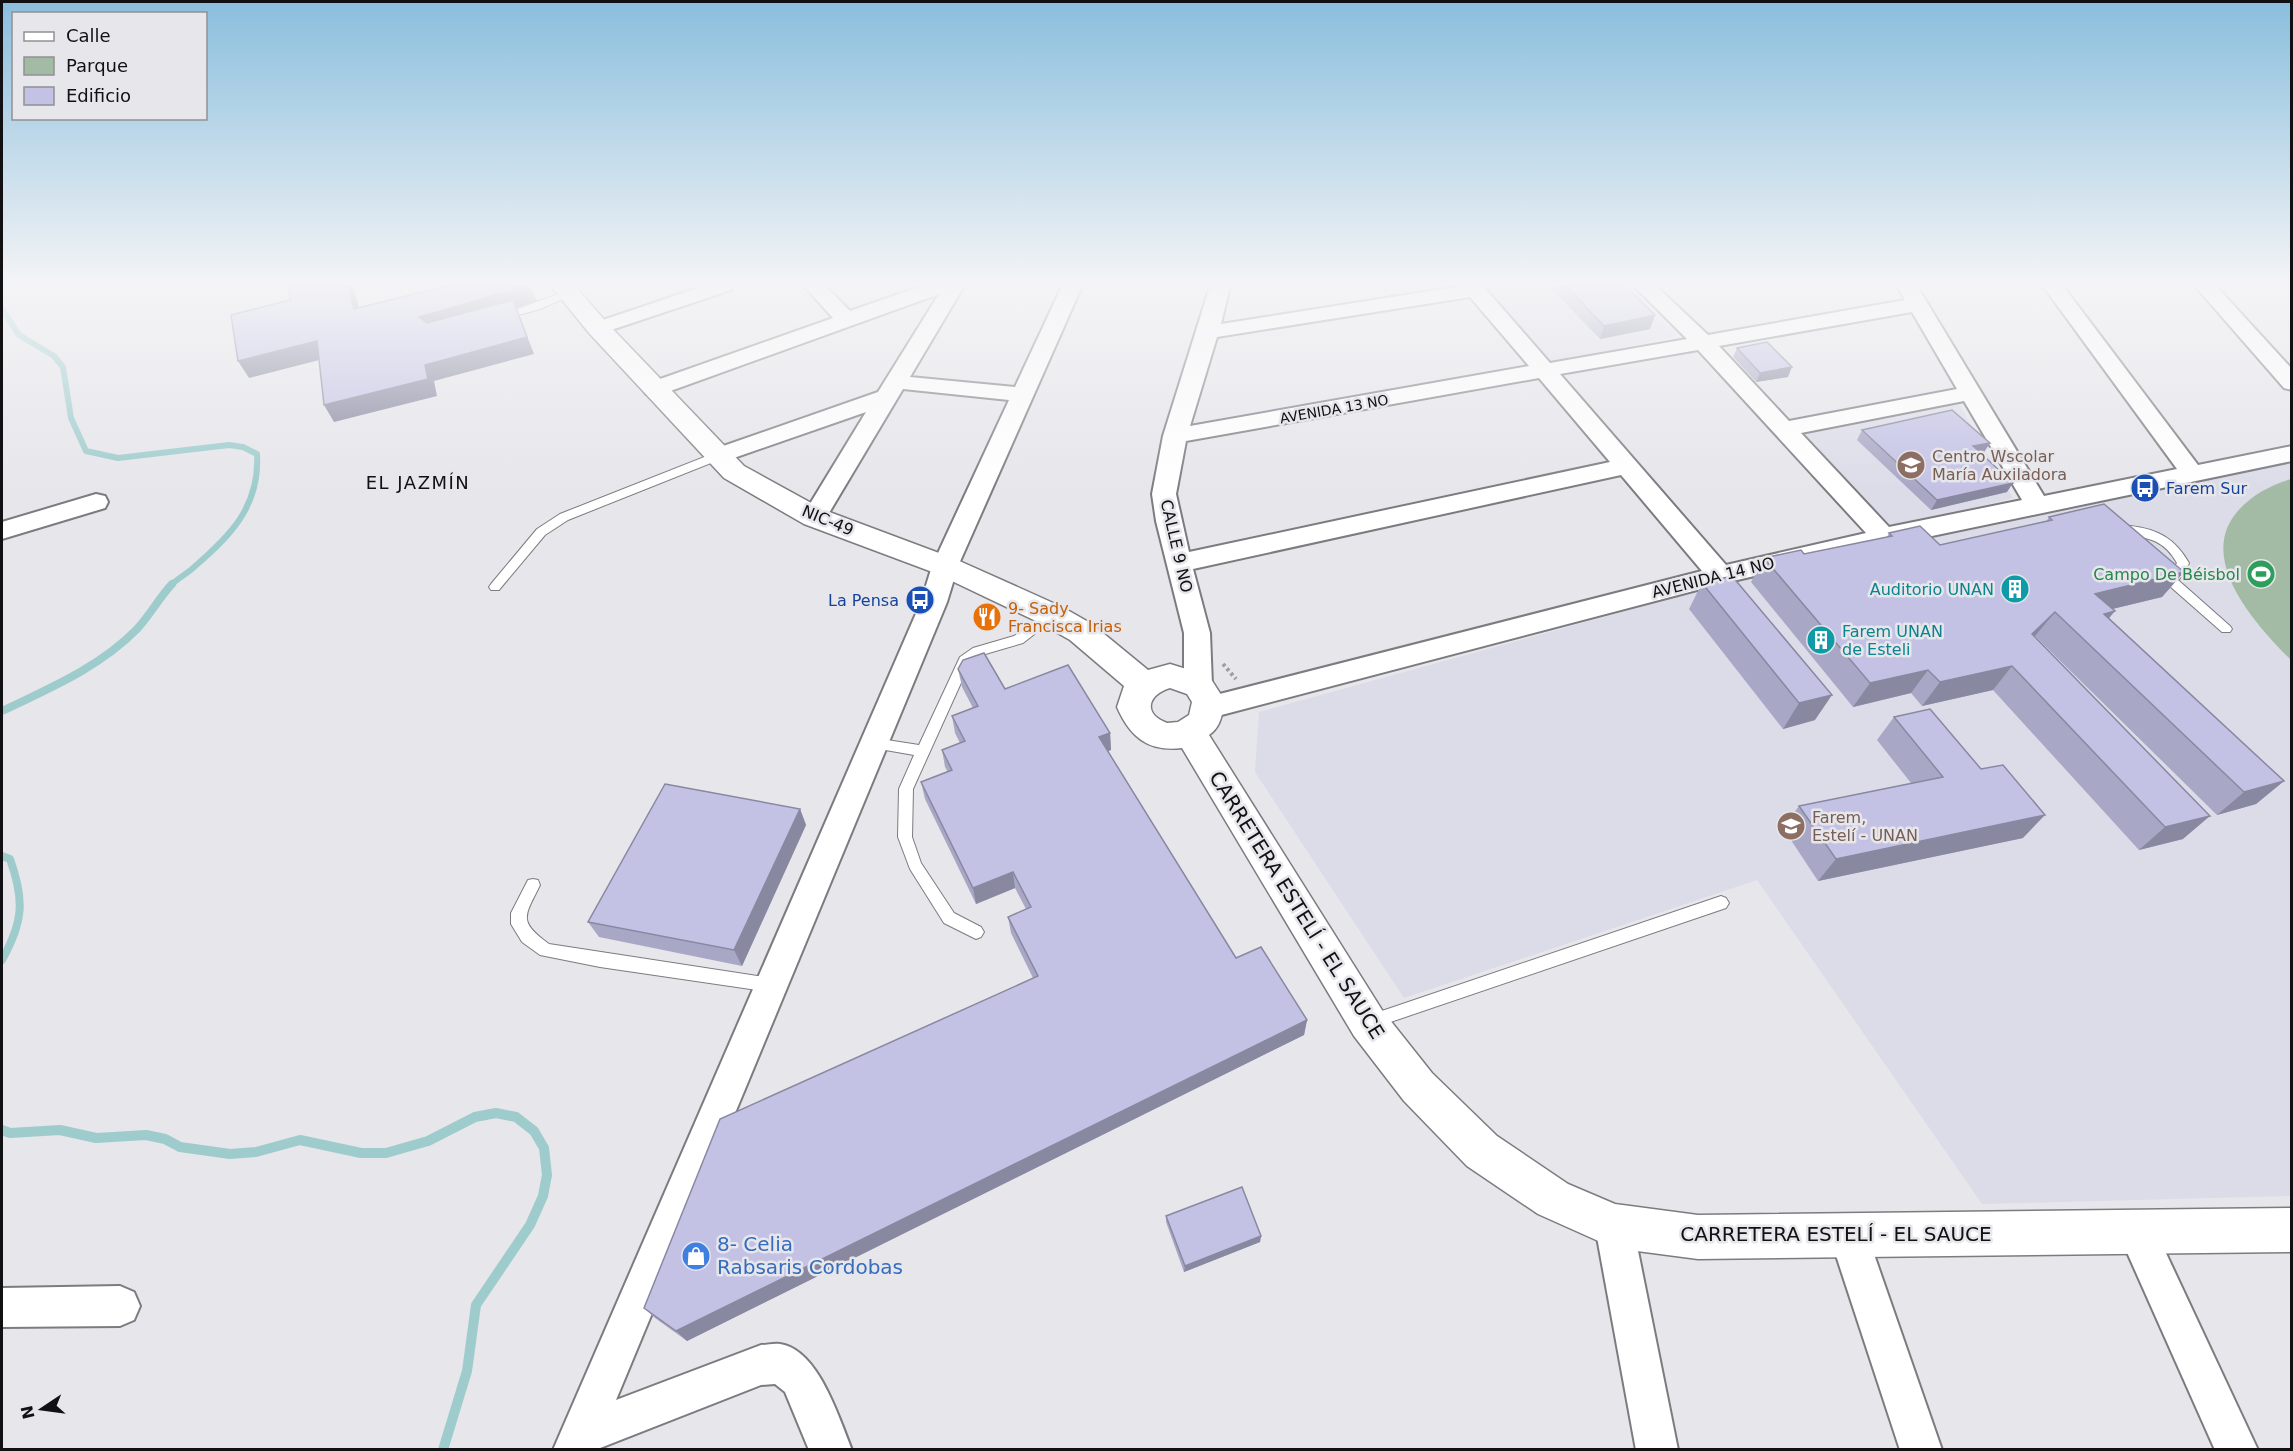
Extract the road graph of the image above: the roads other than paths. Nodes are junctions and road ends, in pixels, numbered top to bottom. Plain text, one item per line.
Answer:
1 (622, 354) edge
2 (753, 354) edge
3 (913, 354) edge
4 (1042, 354) edge
5 (1201, 354) edge
6 (1530, 354) edge
7 (1638, 354) edge
8 (1714, 354) edge
9 (1948, 354) edge
10 (2103, 354) edge
11 (2266, 354) edge
12 (1546, 372) junction
13 (2292, 383) edge
14 (654, 389) junction
15 (892, 389) junction
16 (1972, 393) junction
17 (1023, 395) junction
18 (1786, 429) junction
19 (1175, 436) junction
20 (2292, 453) edge
21 (717, 456) junction
22 (1626, 466) junction
23 (2193, 474) junction
24 (96, 502) dead end
25 (2037, 505) junction
26 (814, 517) junction
27 (2, 531) edge
28 (1884, 537) junction
29 (2128, 544) edge
30 (1180, 563) junction
31 (945, 566) junction
32 (2153, 566) edge
33 (1720, 575) junction
34 (2170, 580) junction
35 (495, 587) dead end
36 (1050, 615) junction
37 (2226, 629) dead end
38 (1143, 685) junction
39 (1199, 708) junction
40 (874, 743) junction
41 (922, 751) junction
42 (532, 885) dead end
43 (1721, 903) dead end
44 (975, 932) dead end
45 (771, 985) junction
46 (1368, 1023) junction
47 (1614, 1226) junction
48 (2292, 1230) edge
49 (2137, 1232) junction
50 (1849, 1237) junction
51 (120, 1306) dead end
52 (2, 1308) edge
53 (577, 1442) edge
54 (831, 1449) edge
55 (1657, 1449) edge
56 (1921, 1449) edge
57 (2237, 1449) edge

1 - 14 street, NIC-49 / NIC-49
2 - 14 street
3 - 15 street
4 - 17 street
5 - 19 street, CALLE 9 NO
6 - 12 street
7 - 12 street, AVENIDA 13 NO
8 - 18 street
9 - 16 street
10 - 23 street
11 - 13 street
12 - 19 street, AVENIDA 13 NO
12 - 22 street
14 - 21 street, NIC-49 / NIC-49
15 - 17 street
15 - 21 street
15 - 26 street
16 - 18 street
16 - 25 street
17 - 31 street
18 - 28 street
19 - 30 street, CALLE 9 NO
20 - 23 street, AVENIDA 14 NO
21 - 26 street, NIC-49 / NIC-49
21 - 35 lane
22 - 30 street
22 - 33 street
23 - 25 street, AVENIDA 14 NO
24 - 27 street
25 - 28 street, AVENIDA 14 NO
26 - 31 street, NIC-49 / NIC-49
28 - 33 street, AVENIDA 14 NO
29 - 34 lane
30 - 39 street, CALLE 9 NO
31 - 36 street, NIC-49 / NIC-49
31 - 40 street
32 - 34 lane
33 - 39 street, AVENIDA 14 NO
34 - 37 lane
36 - 38 street, NIC-49 / NIC-49
36 - 41 lane
38 - 39 street
38 - 39 street
39 - 46 street, CARRETERA ESTELÍ - EL SAUCE
40 - 41 lane
40 - 45 street
41 - 44 lane
42 - 45 lane
43 - 46 lane
45 - 53 street
46 - 47 street, CARRETERA ESTELÍ - EL SAUCE
47 - 50 street, CARRETERA ESTELÍ - EL SAUCE
47 - 55 street
48 - 49 street, CARRETERA ESTELÍ - EL SAUCE
49 - 50 street, CARRETERA ESTELÍ - EL SAUCE
49 - 57 street
50 - 56 street
51 - 52 street
53 - 54 street

